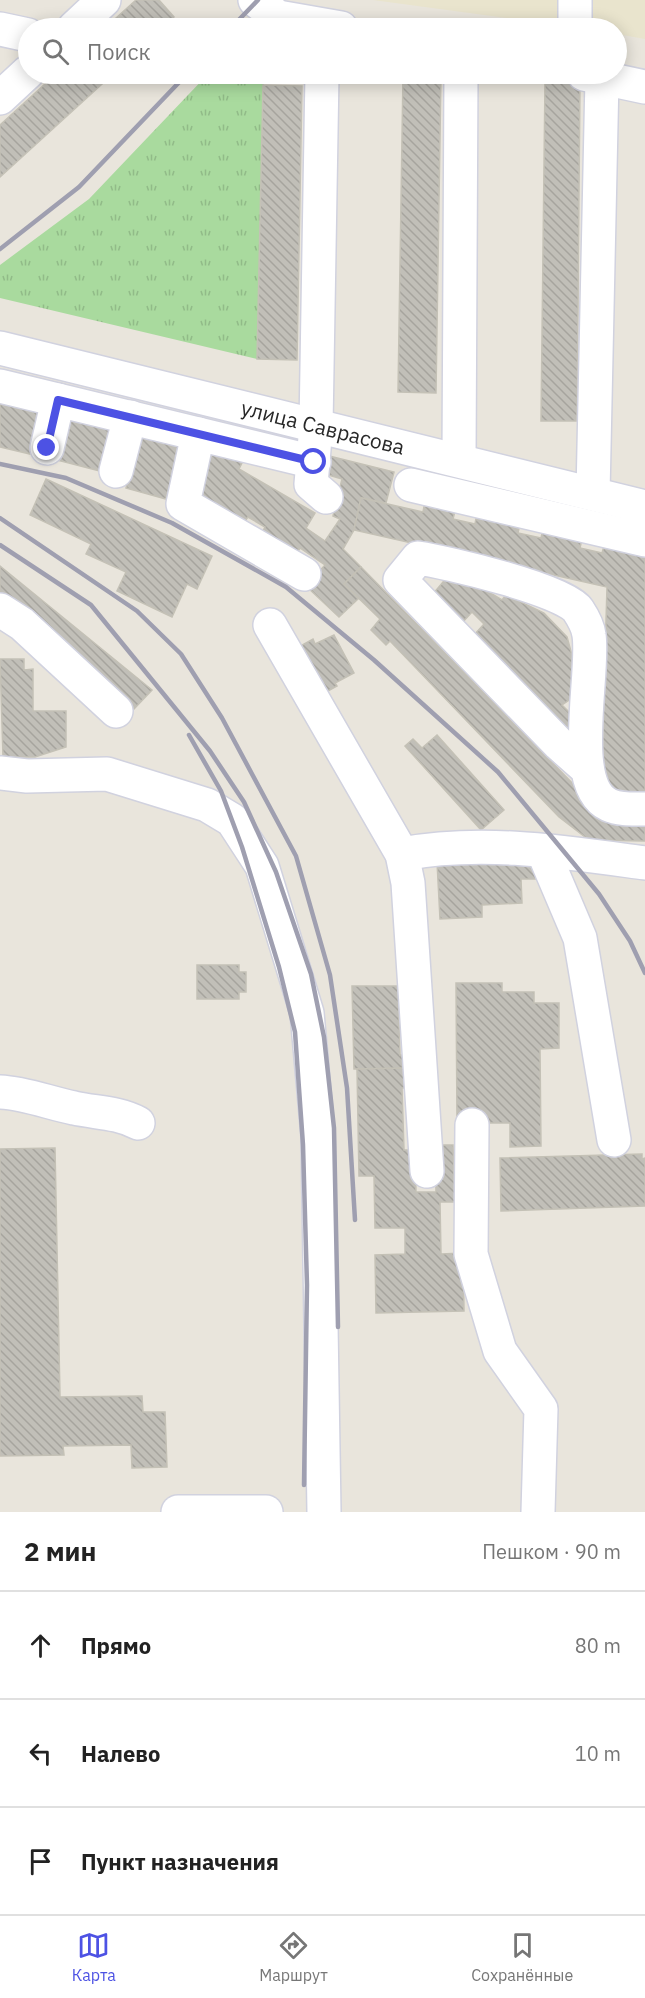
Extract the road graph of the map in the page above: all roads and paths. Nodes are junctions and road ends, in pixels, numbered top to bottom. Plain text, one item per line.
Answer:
1 (104, 0) edge
2 (255, 0) edge
3 (575, 0) edge
4 (85, 18) edge
5 (283, 18) edge
6 (575, 18) edge
7 (0, 29) edge
8 (18, 33) edge
9 (18, 81) edge
10 (627, 83) edge
11 (322, 84) edge
12 (461, 84) edge
13 (593, 84) edge
14 (645, 87) edge
15 (0, 98) edge
16 (0, 348) edge
17 (0, 386) edge
18 (58, 400) junction
19 (130, 417) junction
20 (316, 426) junction
21 (198, 434) junction
22 (47, 448) dead end
23 (459, 459) junction
24 (314, 462) junction
25 (116, 471) dead end
26 (411, 485) dead end
27 (593, 493) junction
28 (326, 497) dead end
29 (645, 507) edge
30 (645, 540) edge
31 (304, 574) dead end
32 (0, 610) edge
33 (270, 626) dead end
34 (116, 711) dead end
35 (586, 768) junction
36 (0, 773) edge
37 (645, 809) edge
38 (543, 851) junction
39 (402, 854) junction
40 (645, 863) edge
41 (0, 1092) edge
42 (138, 1123) dead end
43 (472, 1125) dead end
44 (614, 1140) dead end
45 (428, 1171) dead end
46 (178, 1512) edge
47 (266, 1512) edge
48 (324, 1512) edge
49 (538, 1512) edge

1 - 4 street
2 - 5 street
3 - 6 street
7 - 8 street
9 - 15 street
10 - 14 street
11 - 20 street
12 - 23 street
13 - 27 street
16 - 20 street, улица Саврасова
17 - 18 street
18 - 19 street
18 - 22 street
19 - 21 street
19 - 25 street
20 - 23 street, улица Саврасова
20 - 24 street
21 - 24 street
21 - 31 street
23 - 27 street, улица Саврасова
24 - 28 street
26 - 30 street
27 - 29 street, улица Саврасова
32 - 34 street
33 - 39 street
35 - 35 street
35 - 37 street
36 - 48 street
38 - 39 street
38 - 40 street
38 - 44 street
39 - 45 street
41 - 42 street
43 - 49 street
46 - 47 street

